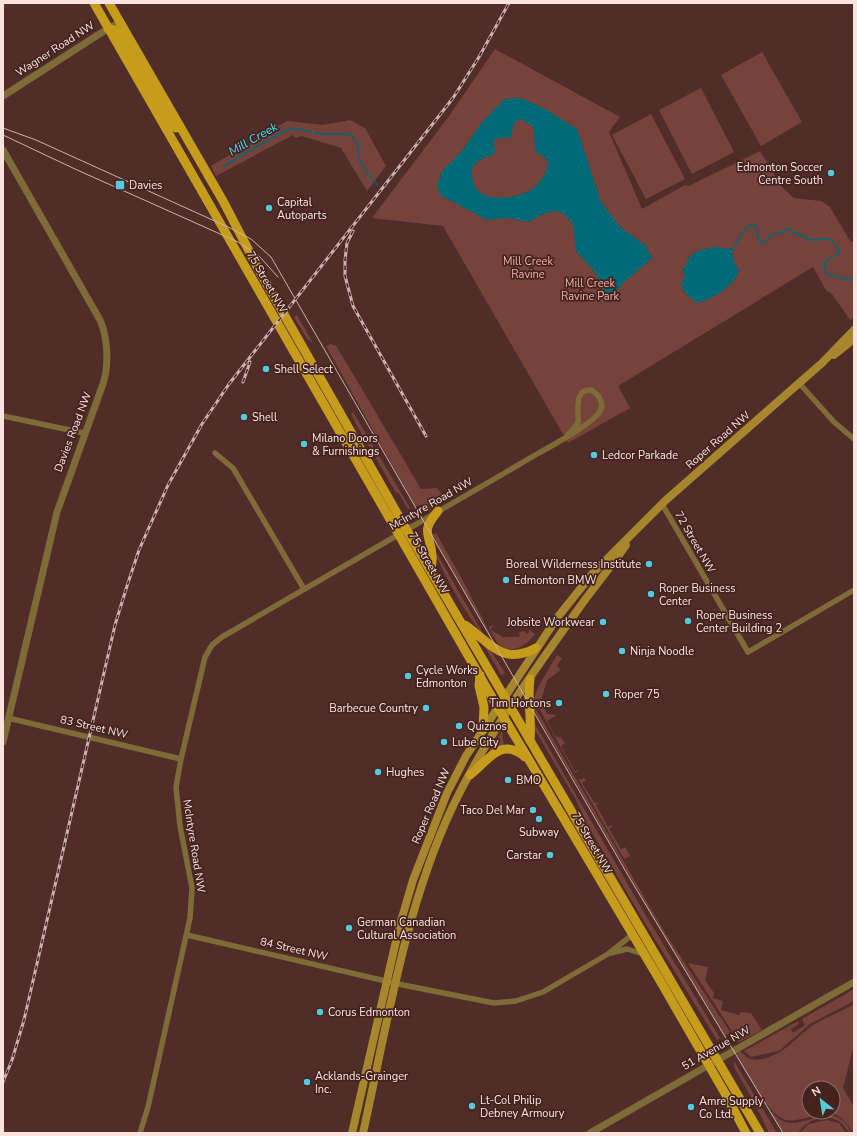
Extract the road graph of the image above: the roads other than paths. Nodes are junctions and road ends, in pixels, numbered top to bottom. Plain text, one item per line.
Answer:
1 (94, 3) edge
2 (103, 3) edge
3 (109, 3) edge
4 (120, 22) junction
5 (108, 29) junction
6 (3, 96) edge
7 (189, 142) junction
8 (3, 150) edge
9 (854, 330) edge
10 (854, 339) edge
11 (822, 363) junction
12 (799, 383) junction
13 (3, 416) edge
14 (84, 433) junction
15 (568, 435) junction
16 (854, 439) edge
17 (215, 453) dead end
18 (662, 504) junction
19 (438, 512) junction
20 (403, 532) junction
21 (631, 537) junction
22 (431, 570) junction
23 (304, 589) junction
24 (854, 590) edge
25 (462, 623) junction
26 (536, 648) junction
27 (480, 675) junction
28 (530, 679) junction
29 (504, 696) junction
30 (497, 706) junction
31 (511, 708) junction
32 (6, 718) edge
33 (504, 718) junction
34 (483, 730) junction
35 (530, 741) junction
36 (3, 742) edge
37 (181, 759) junction
38 (531, 762) junction
39 (470, 775) junction
40 (187, 935) junction
41 (632, 935) junction
42 (644, 936) junction
43 (608, 954) junction
44 (643, 954) junction
45 (387, 981) junction
46 (854, 982) edge
47 (396, 983) junction
48 (718, 1060) junction
49 (709, 1065) junction
50 (140, 1133) edge
51 (352, 1133) edge
52 (363, 1133) edge
53 (590, 1133) edge
54 (746, 1133) edge
55 (760, 1133) edge

1 - 5 main road, 75 Street NW
2 - 4 main road
3 - 4 main road, 75 Street NW
4 - 5 street, Wagner Road NW
4 - 7 main road, 75 Street NW
5 - 6 street, Wagner Road NW
5 - 7 main road
5 - 20 main road, 75 Street NW
7 - 20 main road, 75 Street NW
8 - 14 street, Davies Road NW
9 - 11 main road, Roper Road NW
10 - 11 main road, Roper Road NW
11 - 12 main road, Roper Road NW
12 - 16 street
12 - 18 main road, Roper Road NW
13 - 14 street
14 - 32 street, Davies Road NW
15 - 15 street, McIntyre Road NW
15 - 19 street, McIntyre Road NW
17 - 23 street
18 - 21 main road, Roper Road NW
18 - 24 street, 72 Street NW
19 - 20 street, McIntyre Road NW
19 - 22 main road
20 - 22 main road, 75 Street NW
20 - 23 street, McIntyre Road NW
20 - 27 main road, 75 Street NW
21 - 26 main road, Roper Road NW
21 - 28 main road, Roper Road NW
22 - 25 main road, 75 Street NW
23 - 37 street, McIntyre Road NW
25 - 26 main road
25 - 29 main road, 75 Street NW
26 - 29 main road, Roper Road NW
27 - 30 main road, 75 Street NW
27 - 34 main road
28 - 31 main road, Roper Road NW
28 - 35 main road
29 - 30 main road, Roper Road NW
29 - 31 main road, 75 Street NW
30 - 33 main road, 75 Street NW
30 - 34 main road, Roper Road NW
31 - 33 main road, Roper Road NW
31 - 35 main road, 75 Street NW
32 - 36 street, Davies Road NW
32 - 37 street, 83 Street NW
33 - 38 main road, 75 Street NW
33 - 39 main road, Roper Road NW
34 - 45 main road, Roper Road NW
35 - 42 main road, 75 Street NW
37 - 40 street, McIntyre Road NW
38 - 39 main road
38 - 41 main road, 75 Street NW
39 - 47 main road, Roper Road NW
40 - 45 street, 84 Street NW
40 - 50 street, McIntyre Road NW
41 - 42 main road
41 - 43 street
41 - 44 main road, 75 Street NW
42 - 48 main road, 75 Street NW
43 - 44 street
43 - 47 street, 84 Street NW
44 - 49 main road, 75 Street NW
45 - 47 street, 84 Street NW
45 - 51 main road, Roper Road NW
46 - 48 street, 51 Avenue NW
47 - 52 main road, Roper Road NW
48 - 49 street, 51 Avenue NW
48 - 55 main road, 75 Street NW
49 - 53 street, 51 Avenue NW
49 - 54 main road, 75 Street NW

